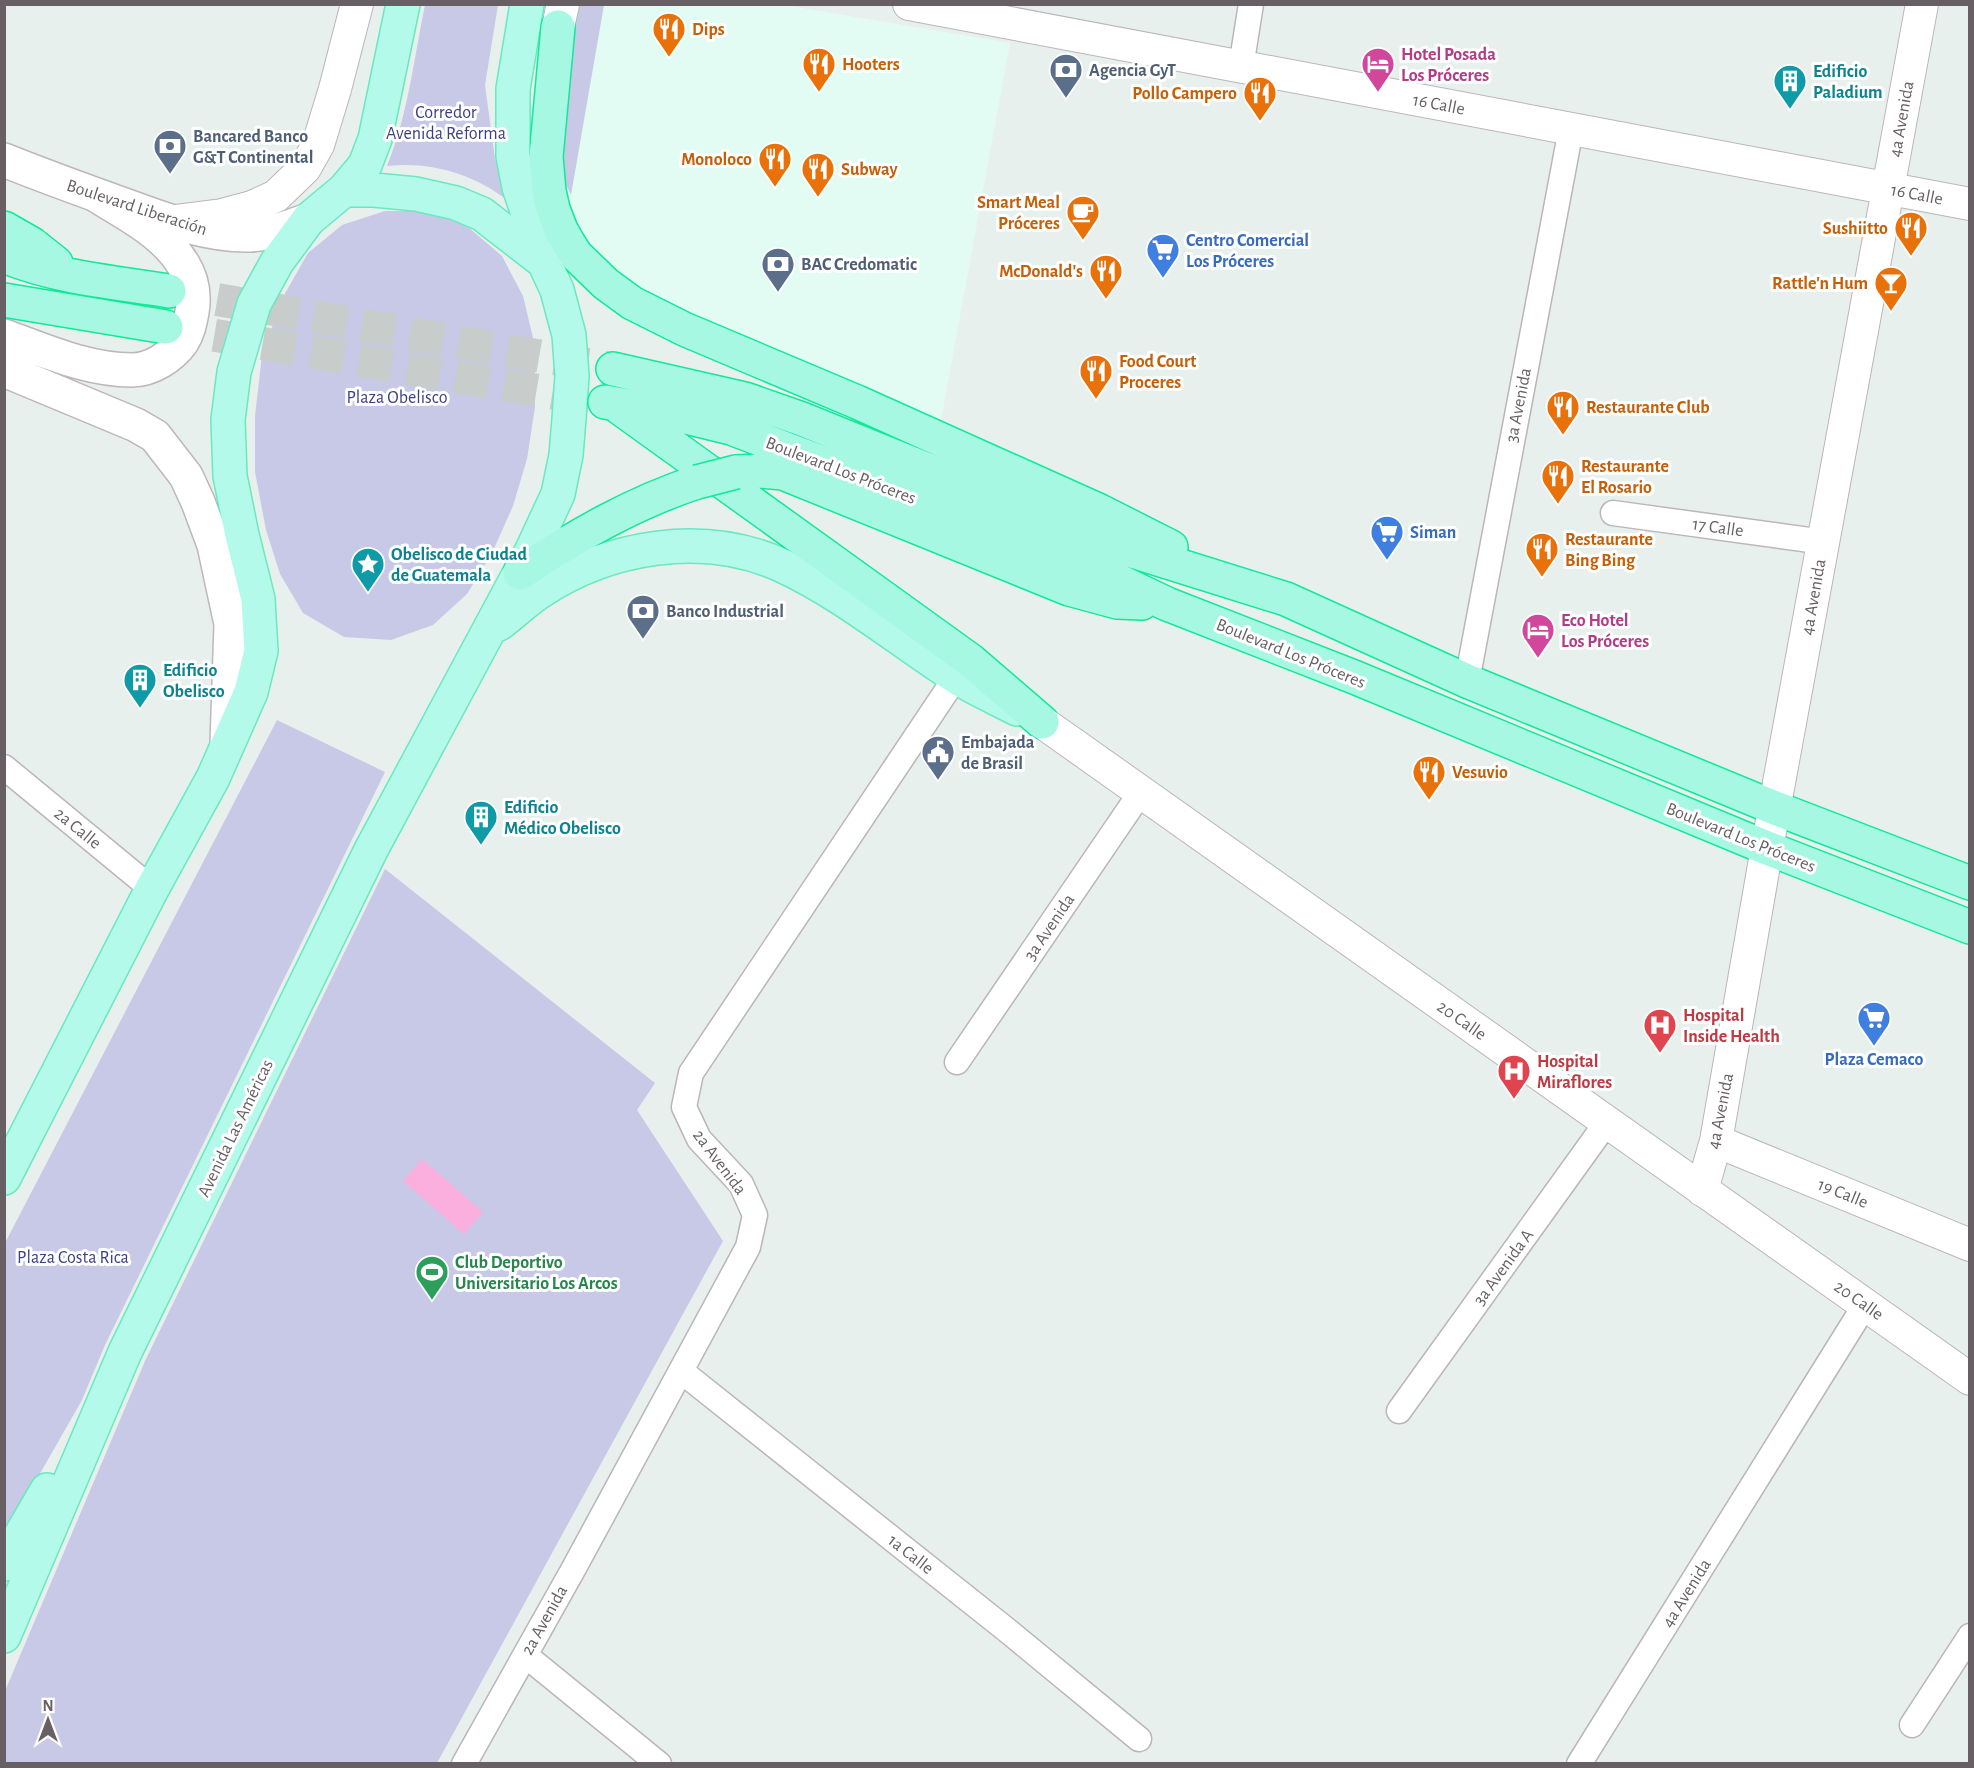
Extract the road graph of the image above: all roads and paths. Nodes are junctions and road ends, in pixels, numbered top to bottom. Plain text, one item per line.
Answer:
1 (357, 4) edge
2 (403, 4) edge
3 (527, 4) edge
4 (1251, 4) edge
5 (1922, 4) edge
6 (919, 6) edge
7 (561, 16) edge
8 (1241, 67) junction
9 (1571, 129) junction
10 (4, 160) edge
11 (519, 187) junction
12 (1888, 189) junction
13 (344, 190) junction
14 (94, 194) junction
15 (1970, 204) edge
16 (308, 220) junction
17 (175, 222) junction
18 (4, 228) edge
19 (4, 256) edge
20 (544, 262) junction
21 (74, 277) junction
22 (169, 291) tunnel mouth
23 (4, 300) edge
24 (166, 327) tunnel mouth
25 (4, 336) edge
26 (82, 364) junction
27 (614, 369) tunnel mouth
28 (4, 370) edge
29 (1613, 513) dead end
30 (1824, 542) junction
31 (520, 573) junction
32 (1286, 599) junction
33 (1167, 604) junction
34 (489, 632) junction
35 (956, 677) junction
36 (1467, 681) junction
37 (1042, 723) junction
38 (227, 745) junction
39 (4, 767) edge
40 (1141, 792) junction
41 (1775, 808) junction
42 (1767, 848) junction
43 (1970, 883) edge
44 (152, 889) junction
45 (1970, 927) edge
46 (957, 1062) dead end
47 (1607, 1122) junction
48 (1716, 1141) junction
49 (4, 1178) edge
50 (1702, 1190) junction
51 (1970, 1245) edge
52 (1858, 1318) junction
53 (125, 1352) junction
54 (681, 1371) junction
55 (1970, 1378) edge
56 (1399, 1411) dead end
57 (4, 1564) edge
58 (4, 1636) edge
59 (1970, 1636) edge
60 (525, 1655) junction
61 (1912, 1725) dead end
62 (1139, 1739) dead end
63 (464, 1764) edge
64 (659, 1764) edge
65 (1579, 1764) edge

1 - 17 street
2 - 13 main road
3 - 11 main road
4 - 8 street
5 - 12 street, 4a Avenida
6 - 8 street, 16 Calle
7 - 11 main road
7 - 32 highway
8 - 9 street, 16 Calle
9 - 12 street, 16 Calle
9 - 36 street, 3a Avenida
10 - 14 main road, Boulevard Liberación
11 - 20 main road
12 - 15 street, 16 Calle
12 - 30 street, 4a Avenida
13 - 16 main road
13 - 20 main road
14 - 17 main road, Boulevard Liberación
14 - 26 main road
16 - 17 main road, Boulevard Liberación
16 - 38 main road
17 - 26 main road
18 - 21 highway
19 - 21 highway
20 - 31 main road
21 - 22 highway
23 - 24 highway
25 - 26 main road
27 - 32 highway, Boulevard Los Próceres
28 - 38 main road
29 - 30 street, 17 Calle
30 - 41 street, 4a Avenida
31 - 33 highway, bridge
31 - 34 main road
32 - 36 highway, Boulevard Los Próceres
33 - 37 highway, Boulevard Los Próceres
33 - 42 highway, Boulevard Los Próceres
34 - 35 main road
34 - 53 main road, Avenida Las Américas
35 - 37 main road
35 - 54 street, 2a Avenida
36 - 41 highway, Boulevard Los Próceres
37 - 40 street, 20 Calle
38 - 44 main road
39 - 44 street, 2a Calle
40 - 46 street, 3a Avenida
40 - 47 street, 20 Calle
41 - 42 street, 4a Avenida
41 - 43 highway, Boulevard Los Próceres
42 - 45 highway, Boulevard Los Próceres
42 - 48 street, 4a Avenida
44 - 49 main road
47 - 50 street, 20 Calle
47 - 56 street, 3a Avenida A
48 - 50 street, 4a Avenida
48 - 51 street, 19 Calle
50 - 52 street, 20 Calle
52 - 55 street, 20 Calle
52 - 65 street, 4a Avenida
53 - 57 main road
53 - 58 main road, Avenida Las Américas
54 - 60 street, 2a Avenida
54 - 62 street, 1a Calle
59 - 61 street
60 - 63 street, 2a Avenida
60 - 64 street

